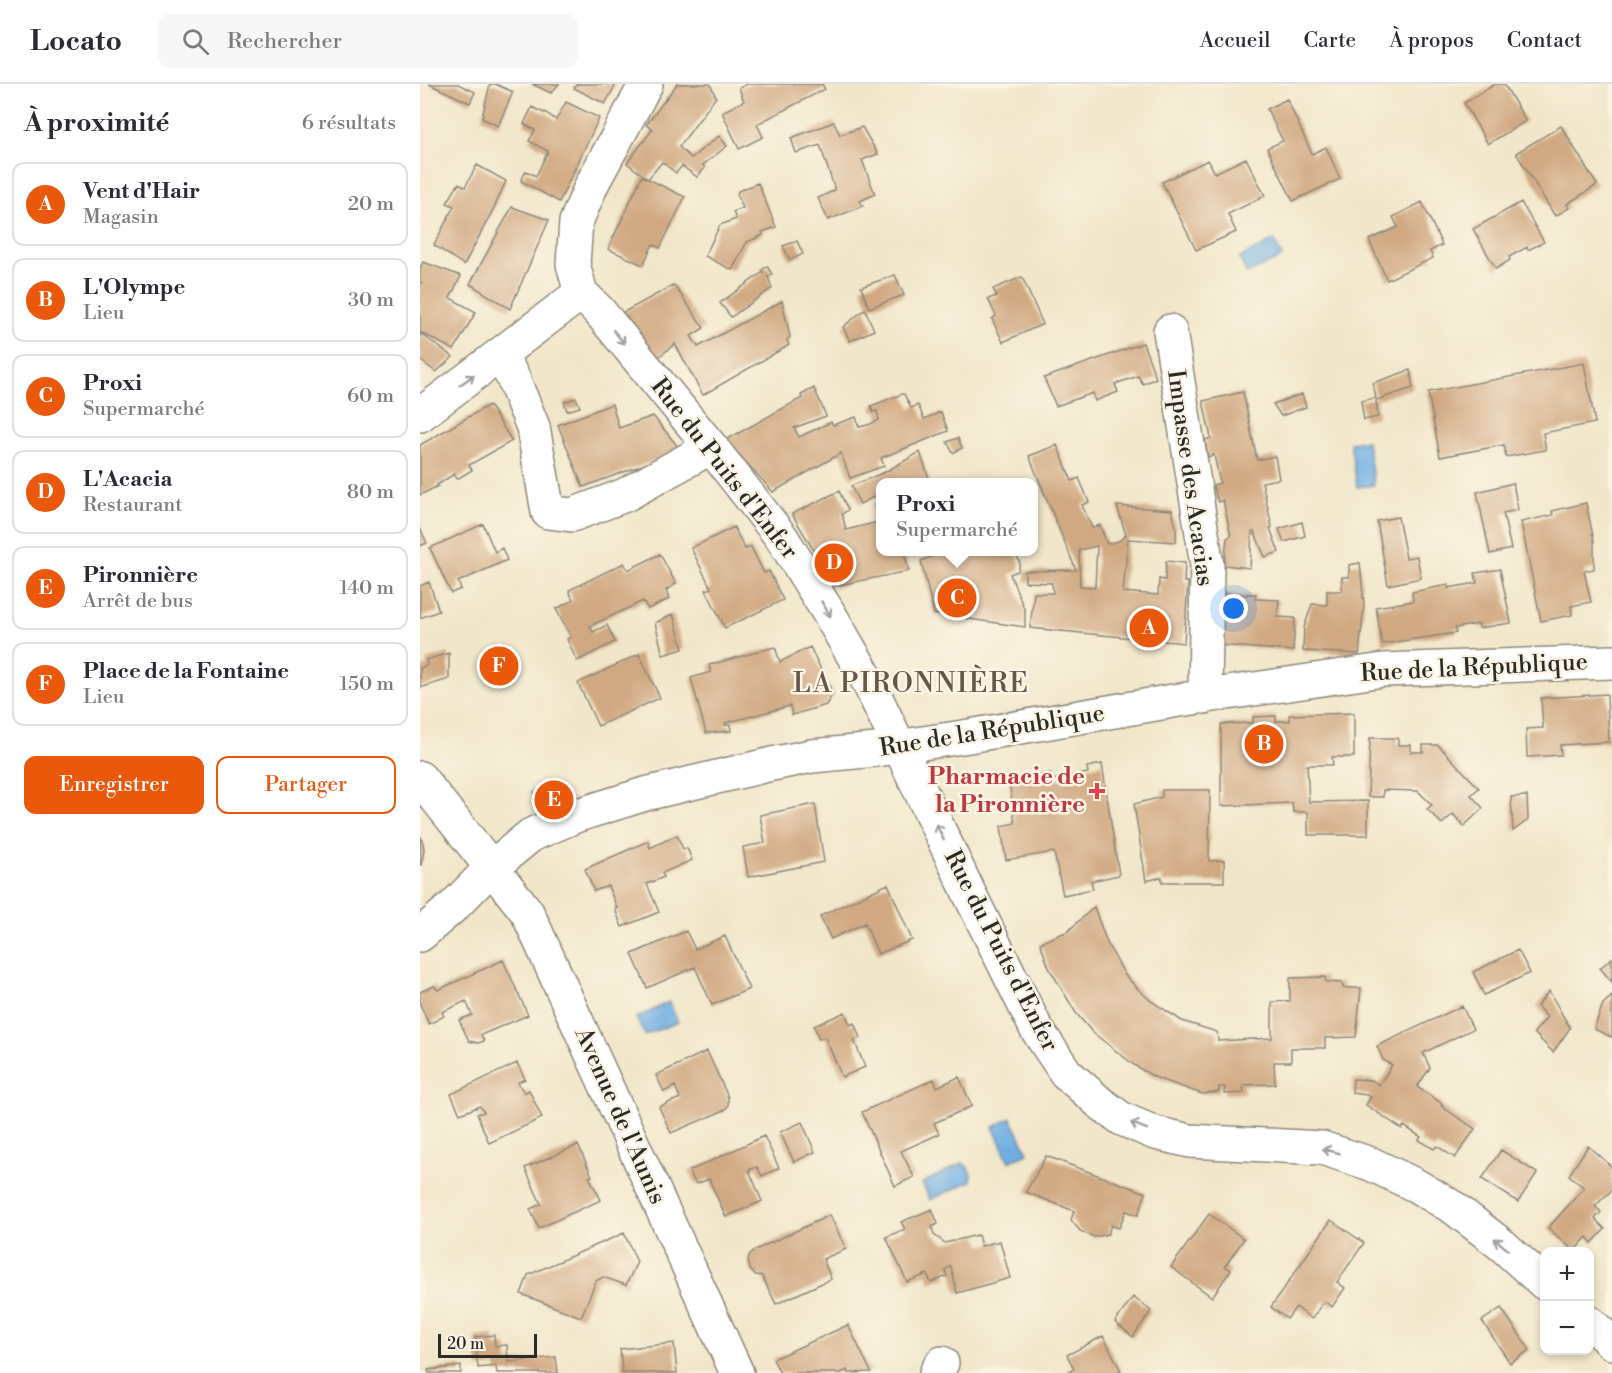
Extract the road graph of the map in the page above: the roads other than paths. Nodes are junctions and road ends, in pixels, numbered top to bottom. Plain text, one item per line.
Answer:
1 (646, 84) edge
2 (581, 293) junction
3 (1170, 331) dead end
4 (501, 355) junction
5 (420, 415) edge
6 (711, 447) junction
7 (1612, 662) edge
8 (1205, 696) junction
9 (898, 746) junction
10 (420, 778) edge
11 (491, 868) junction
12 (420, 935) edge
13 (1540, 1279) edge
14 (1594, 1327) edge
15 (1612, 1343) edge
16 (737, 1373) edge

1 - 2 street
2 - 4 street
2 -> 6 street, Rue du Puits d'Enfer
3 - 8 street, Impasse des Acacias
5 -> 4 street
4 - 6 street
6 -> 9 street, Rue du Puits d'Enfer
7 - 8 street, Rue de la République
8 - 9 street, Rue de la République
9 - 11 street, Rue de la République
13 -> 9 street, Rue du Puits d'Enfer
10 - 11 street, Avenue de l'Aunis
11 - 12 street, Rue de la République
11 - 16 street, Avenue de l'Aunis
14 - 15 street

